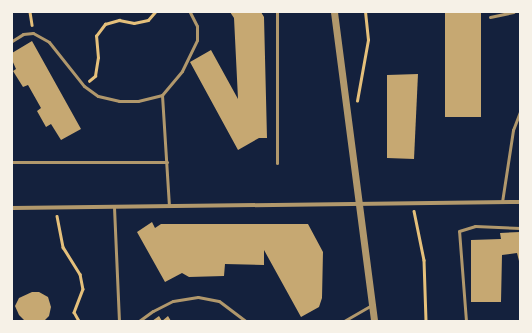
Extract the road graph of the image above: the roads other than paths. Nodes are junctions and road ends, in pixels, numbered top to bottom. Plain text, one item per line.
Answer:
1 (190, 12) edge
2 (277, 12) edge
3 (334, 12) edge
4 (513, 12) edge
5 (490, 17) dead end
6 (12, 41) edge
7 (162, 95) junction
8 (520, 112) edge
9 (12, 162) edge
10 (166, 162) junction
11 (277, 163) dead end
12 (502, 202) junction
13 (520, 202) edge
14 (359, 204) junction
15 (169, 206) junction
16 (114, 207) junction
17 (12, 208) edge
18 (520, 228) edge
19 (372, 304) junction
20 (119, 321) edge
21 (138, 321) edge
22 (246, 321) edge
23 (344, 321) edge
24 (374, 321) edge
25 (466, 321) edge

1 - 7 lane
2 - 11 lane
3 - 14 street
4 - 5 lane
6 - 7 lane
7 - 10 lane
8 - 12 lane
9 - 10 lane
10 - 15 lane
12 - 13 street
12 - 14 street
14 - 15 street
14 - 19 street
15 - 16 street
16 - 17 street
16 - 20 lane
18 - 25 lane
19 - 23 lane
19 - 24 street
21 - 22 lane

